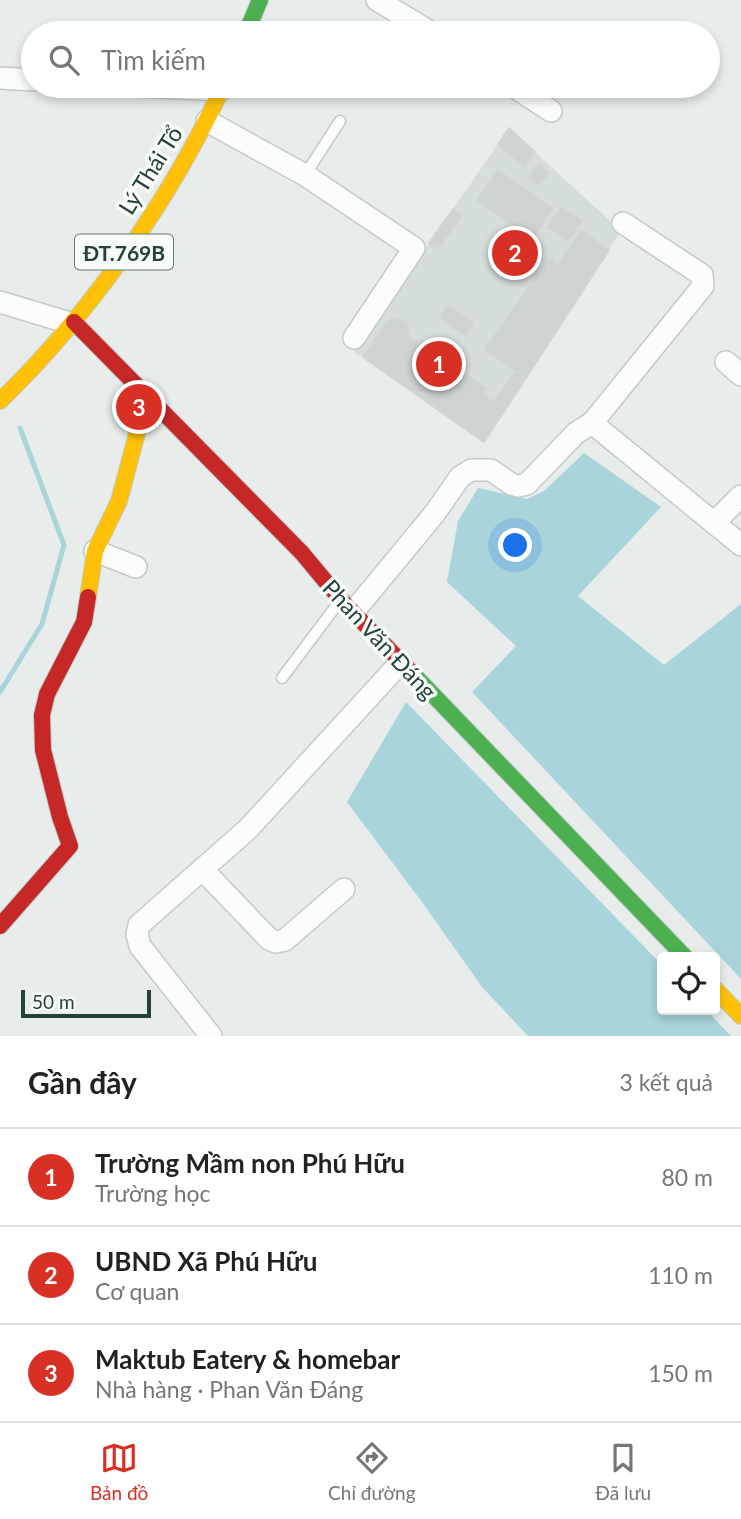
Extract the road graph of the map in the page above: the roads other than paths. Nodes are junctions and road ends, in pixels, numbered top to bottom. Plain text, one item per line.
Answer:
1 (260, 0) edge
2 (377, 0) edge
3 (251, 21) edge
4 (412, 21) edge
5 (0, 78) edge
6 (21, 79) edge
7 (217, 98) edge
8 (531, 98) edge
9 (551, 111) dead end
10 (207, 121) junction
11 (341, 121) dead end
12 (304, 175) junction
13 (623, 223) dead end
14 (0, 302) edge
15 (74, 323) junction
16 (354, 338) dead end
17 (147, 396) junction
18 (0, 401) edge
19 (592, 423) junction
20 (741, 496) edge
21 (714, 523) junction
22 (741, 545) edge
23 (94, 551) junction
24 (136, 567) dead end
25 (347, 605) junction
26 (401, 662) junction
27 (282, 678) dead end
28 (202, 869) junction
29 (344, 888) dead end
30 (0, 926) edge
31 (680, 952) edge
32 (720, 994) edge
33 (741, 1016) edge
34 (211, 1036) edge

1 - 3 street
2 - 4 street
5 - 6 street
7 - 10 street, Lý Thái Tổ / ĐT.769B
8 - 9 street
10 - 12 street
10 - 15 street, Lý Thái Tổ / ĐT.769B
11 - 12 lane
12 - 16 street
13 - 19 street
14 - 15 street, Phan Văn Đáng
15 - 17 street, Phan Văn Đáng
15 - 18 street, Lý Thái Tổ / ĐT.769B
17 - 23 street
17 - 25 street, Phan Văn Đáng
19 - 21 street
19 - 25 street
20 - 21 street
21 - 22 street
23 - 24 street
23 - 30 street
25 - 26 street, Phan Văn Đáng
25 - 27 lane
26 - 28 street
26 - 31 street, Phan Văn Đáng
28 - 29 street
28 - 34 street
32 - 33 street

